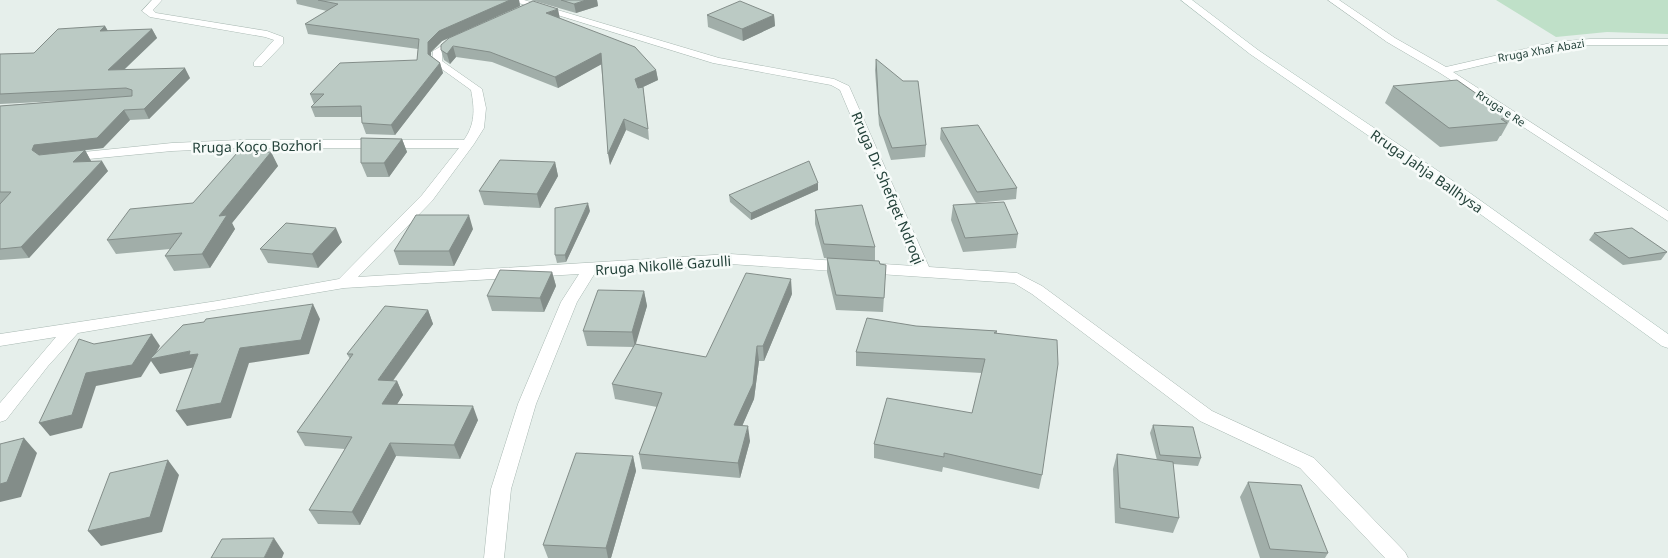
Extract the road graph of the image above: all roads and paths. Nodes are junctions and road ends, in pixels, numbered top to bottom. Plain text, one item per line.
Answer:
1 (156, 0) edge
2 (1186, 0) edge
3 (1333, 0) edge
4 (515, 7) edge
5 (464, 37) edge
6 (1639, 41) junction
7 (1668, 42) edge
8 (1668, 53) edge
9 (258, 64) dead end
10 (1444, 71) junction
11 (468, 144) junction
12 (56, 158) edge
13 (1668, 217) edge
14 (590, 269) junction
15 (923, 271) junction
16 (344, 283) junction
17 (73, 329) junction
18 (0, 340) edge
19 (1668, 342) edge
20 (0, 415) edge
21 (494, 558) edge
22 (1398, 558) edge

1 - 9 street
2 - 19 street, Rruga Jahja Ballhysa
3 - 10 street, Rruga e Re
4 - 15 street, Rruga Dr. Shefqet Ndroqi
5 - 11 street
6 - 7 street, Rruga Xhaf Abazi
6 - 8 street, Rruga Xhaf Abazi
6 - 10 street, Rruga Xhaf Abazi
10 - 13 street, Rruga e Re
11 - 12 street, Rruga Koço Bozhori
11 - 16 street
14 - 15 street, Rruga Nikollë Gazulli
14 - 16 street
14 - 21 street, Rruga Nikollë Gazulli
15 - 22 street, Rruga Dr. Shefqet Ndroqi
16 - 17 street
17 - 18 street
17 - 20 street

